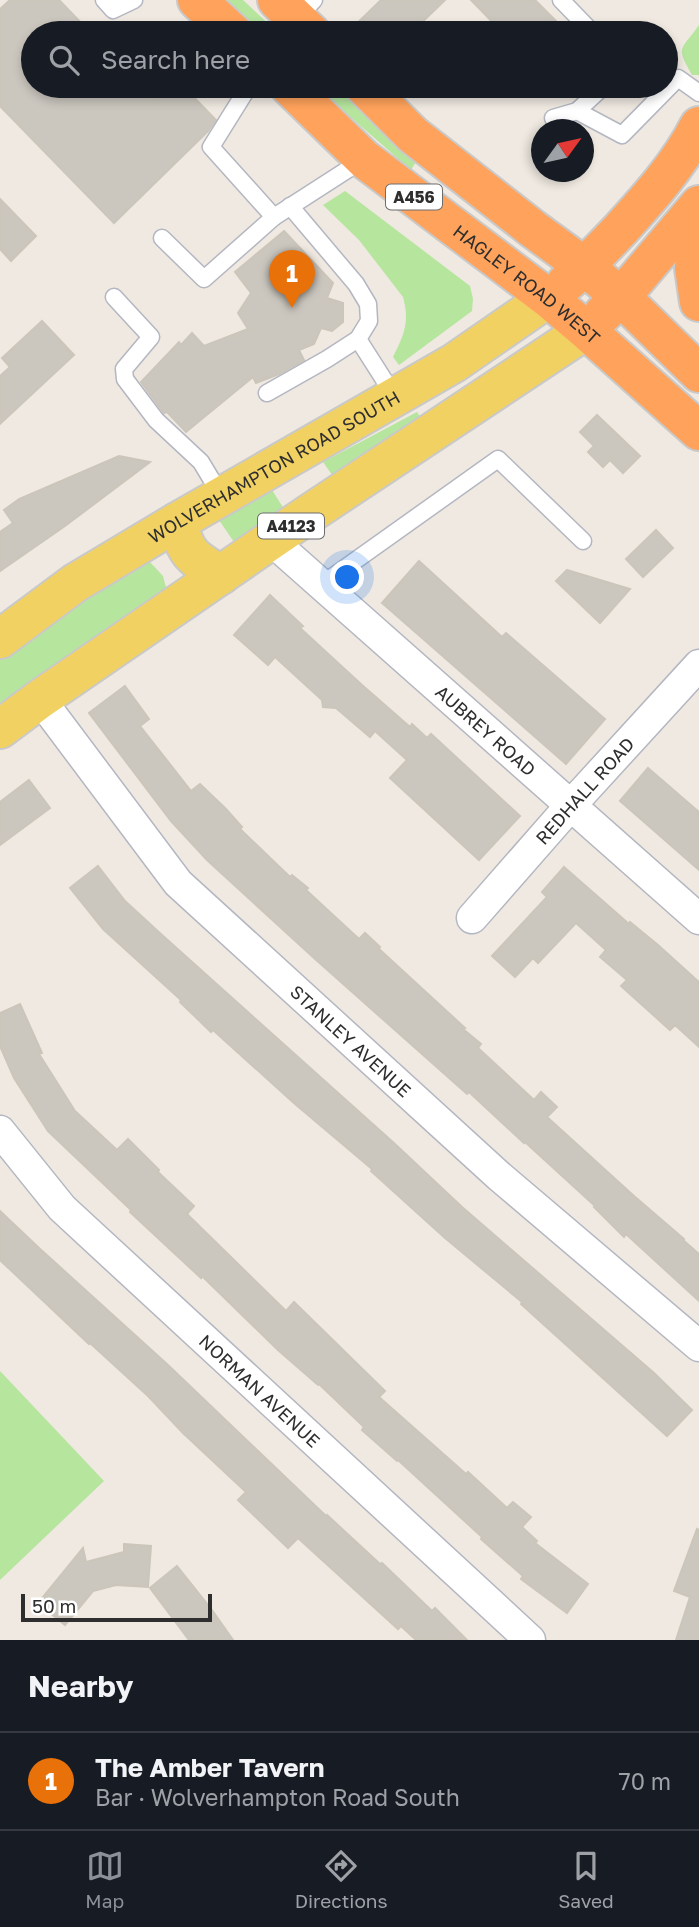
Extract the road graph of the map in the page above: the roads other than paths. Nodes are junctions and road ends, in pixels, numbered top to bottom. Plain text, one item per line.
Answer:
1 (104, 0) edge
2 (134, 0) edge
3 (197, 0) edge
4 (561, 0) edge
5 (220, 21) edge
6 (581, 21) edge
7 (678, 78) edge
8 (699, 93) edge
9 (242, 98) edge
10 (301, 98) edge
11 (376, 98) edge
12 (591, 98) edge
13 (658, 98) edge
14 (577, 111) junction
15 (553, 118) dead end
16 (699, 126) edge
17 (364, 159) junction
18 (699, 205) edge
19 (290, 206) junction
20 (699, 212) edge
21 (274, 217) junction
22 (162, 238) dead end
23 (585, 267) junction
24 (114, 297) dead end
25 (621, 297) junction
26 (548, 298) junction
27 (699, 302) edge
28 (586, 330) junction
29 (358, 339) junction
30 (699, 373) edge
31 (267, 393) dead end
32 (395, 397) junction
33 (699, 431) edge
34 (281, 463) junction
35 (222, 496) junction
36 (306, 516) junction
37 (177, 522) junction
38 (271, 540) junction
39 (583, 541) dead end
40 (221, 575) junction
41 (321, 585) junction
42 (0, 639) edge
43 (699, 665) edge
44 (40, 699) junction
45 (0, 729) edge
46 (571, 804) junction
47 (472, 918) dead end
48 (699, 919) edge
49 (0, 1130) edge
50 (699, 1346) edge
51 (530, 1640) edge

1 - 2 lane
3 - 5 highway
4 - 6 lane
7 - 8 lane
9 - 21 lane
10 - 17 highway, HAGLEY ROAD WEST / A456
11 - 23 highway, A456
12 - 14 lane
13 - 14 lane
14 - 15 lane
16 - 23 highway
17 - 19 lane
17 - 26 highway, HAGLEY ROAD WEST / A456
18 - 25 highway
19 - 21 lane
19 - 29 lane
20 - 27 highway
21 - 22 lane
23 - 25 highway, A456
23 - 26 highway
24 - 35 lane
25 - 28 highway
25 - 30 highway, A456
26 - 28 highway, HAGLEY ROAD WEST / A456
26 - 32 main road, WOLVERHAMPTON ROAD SOUTH
28 - 33 highway, HAGLEY ROAD WEST / A456
28 - 36 main road, A4123
29 - 31 lane
29 - 32 lane
32 - 34 main road, WOLVERHAMPTON ROAD SOUTH
34 - 35 main road, WOLVERHAMPTON ROAD SOUTH
34 - 36 main road
35 - 37 main road, WOLVERHAMPTON ROAD SOUTH
36 - 38 main road, A4123
37 - 40 main road
37 - 42 main road, WOLVERHAMPTON ROAD SOUTH
38 - 40 main road, A4123
38 - 41 street, AUBREY ROAD
39 - 41 lane
40 - 44 main road, A4123
41 - 46 street, AUBREY ROAD
43 - 46 street, REDHALL ROAD
44 - 45 main road, A4123
44 - 50 street, STANLEY AVENUE
46 - 47 street, REDHALL ROAD
46 - 48 street, AUBREY ROAD
49 - 51 street, NORMAN AVENUE

